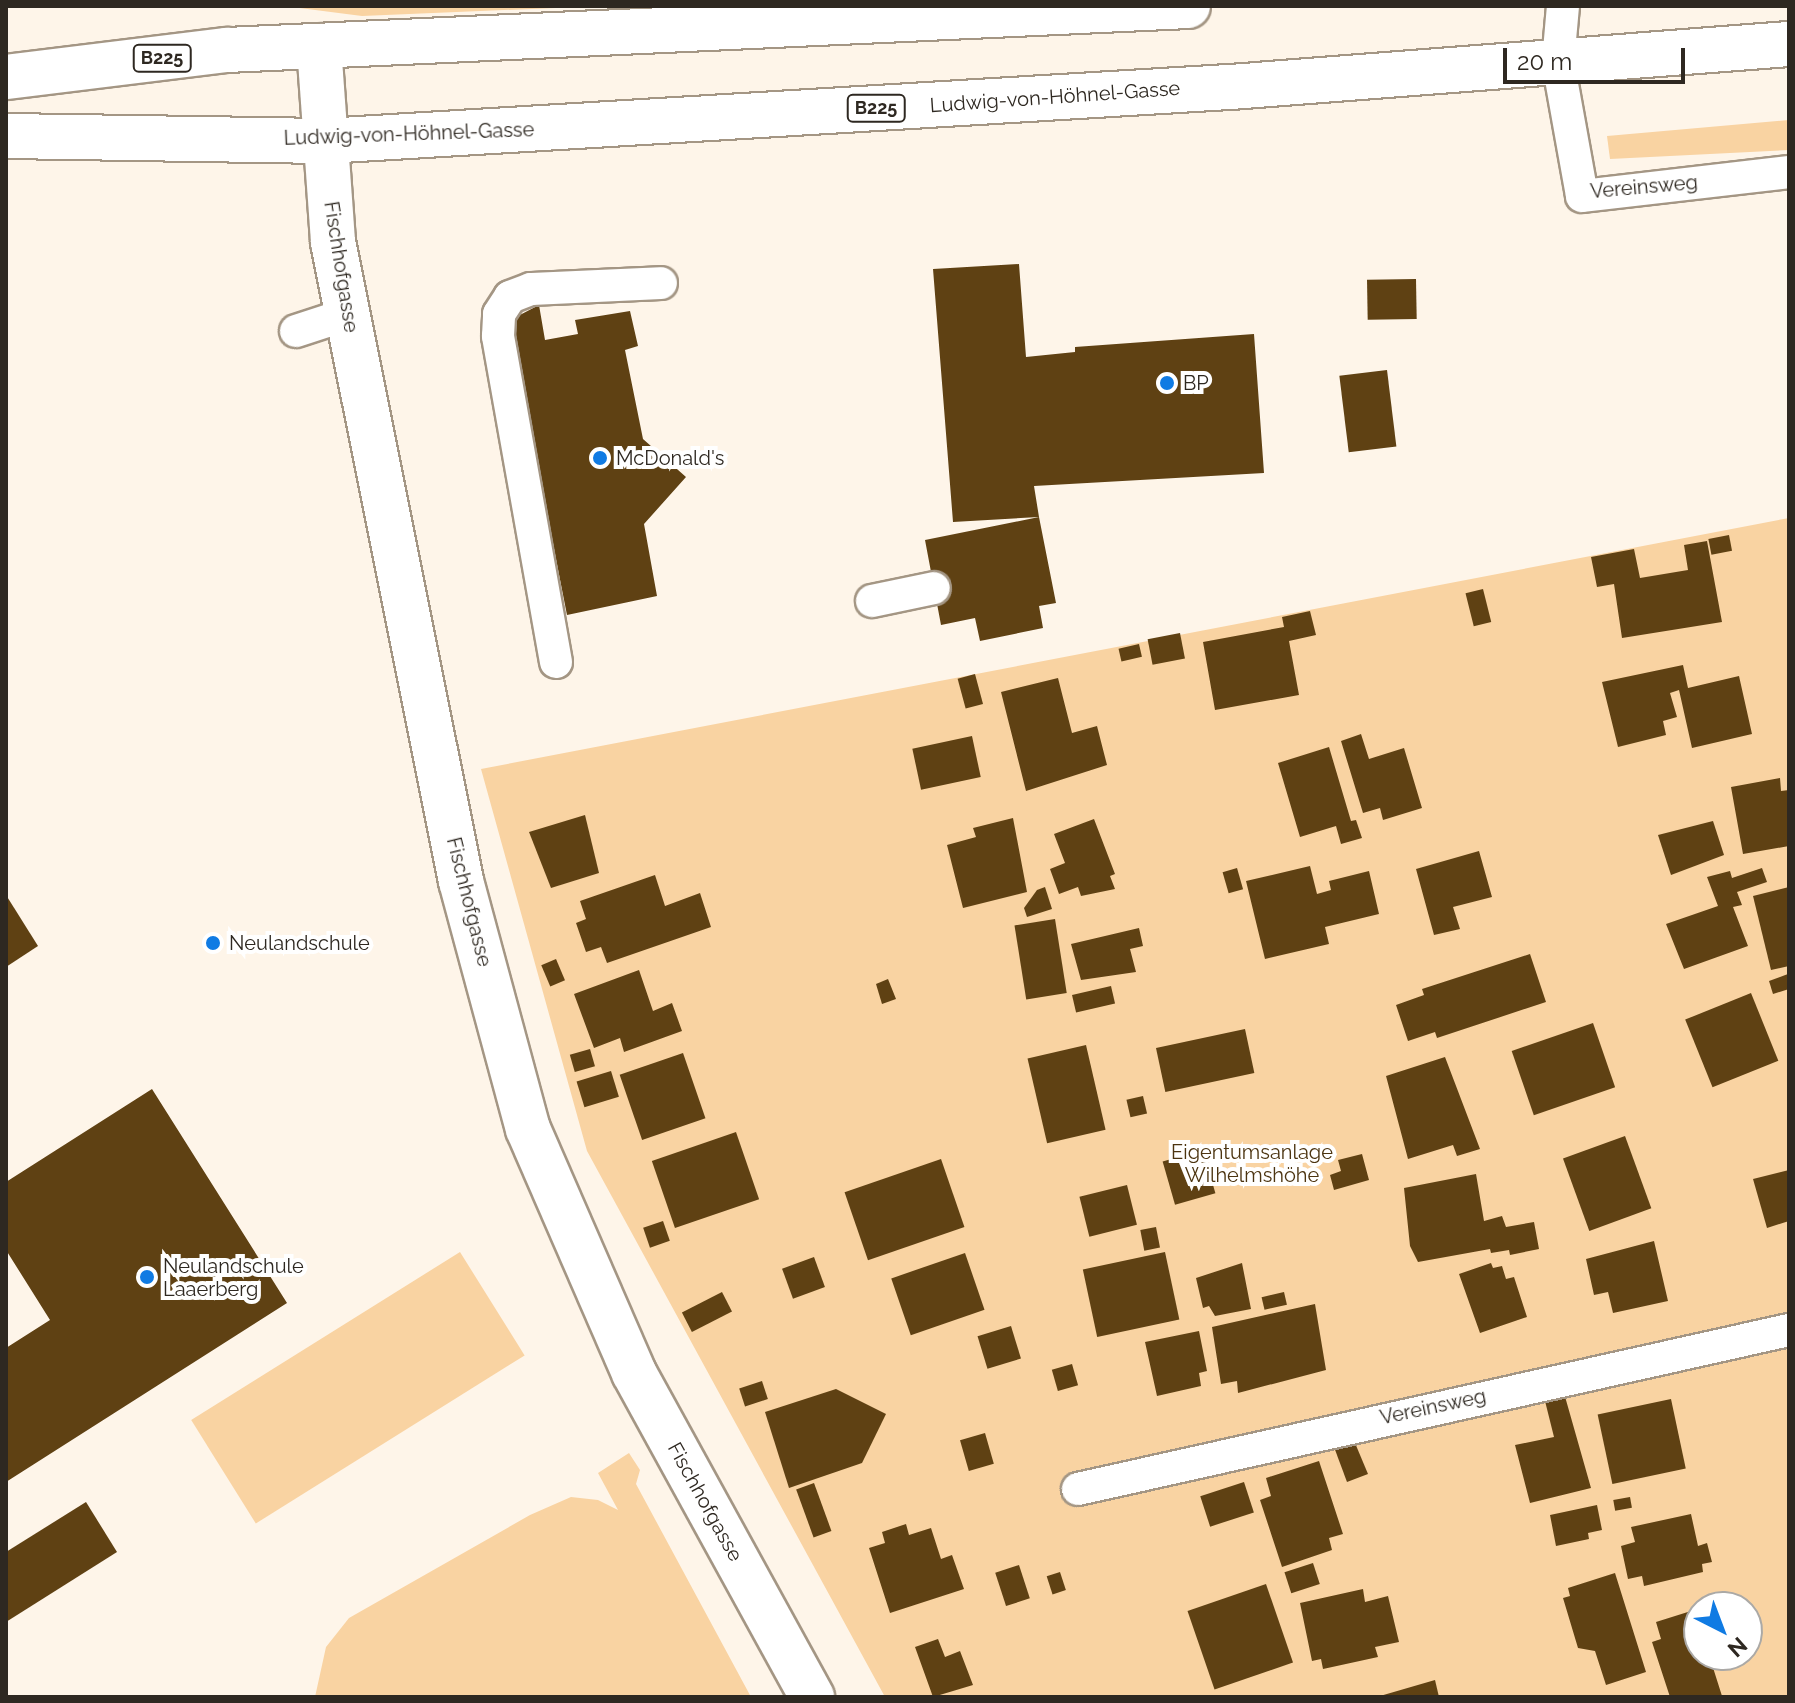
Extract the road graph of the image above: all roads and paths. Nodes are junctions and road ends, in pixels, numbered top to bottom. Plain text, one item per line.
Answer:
1 (1188, 6) edge
2 (1563, 6) edge
3 (1789, 44) edge
4 (319, 46) junction
5 (1558, 62) junction
6 (6, 77) edge
7 (6, 136) edge
8 (325, 141) junction
9 (1789, 172) edge
10 (661, 283) dead end
11 (348, 314) junction
12 (296, 331) dead end
13 (934, 588) dead end
14 (872, 601) dead end
15 (556, 662) dead end
16 (1789, 1330) edge
17 (1078, 1489) dead end
18 (812, 1697) edge

1 - 4 main road, B225
2 - 5 lane
3 - 5 main road, Ludwig-von-Höhnel-Gasse / B225
4 - 6 main road, B225
4 - 8 main road, Fischhofgasse
5 - 8 main road, Ludwig-von-Höhnel-Gasse / B225
5 - 9 lane, Vereinsweg
7 - 8 main road, Ludwig-von-Höhnel-Gasse / B225
8 - 11 main road, Fischhofgasse
10 - 15 lane
11 - 12 lane
11 - 18 main road, Fischhofgasse
13 - 14 lane
16 - 17 lane, Vereinsweg

